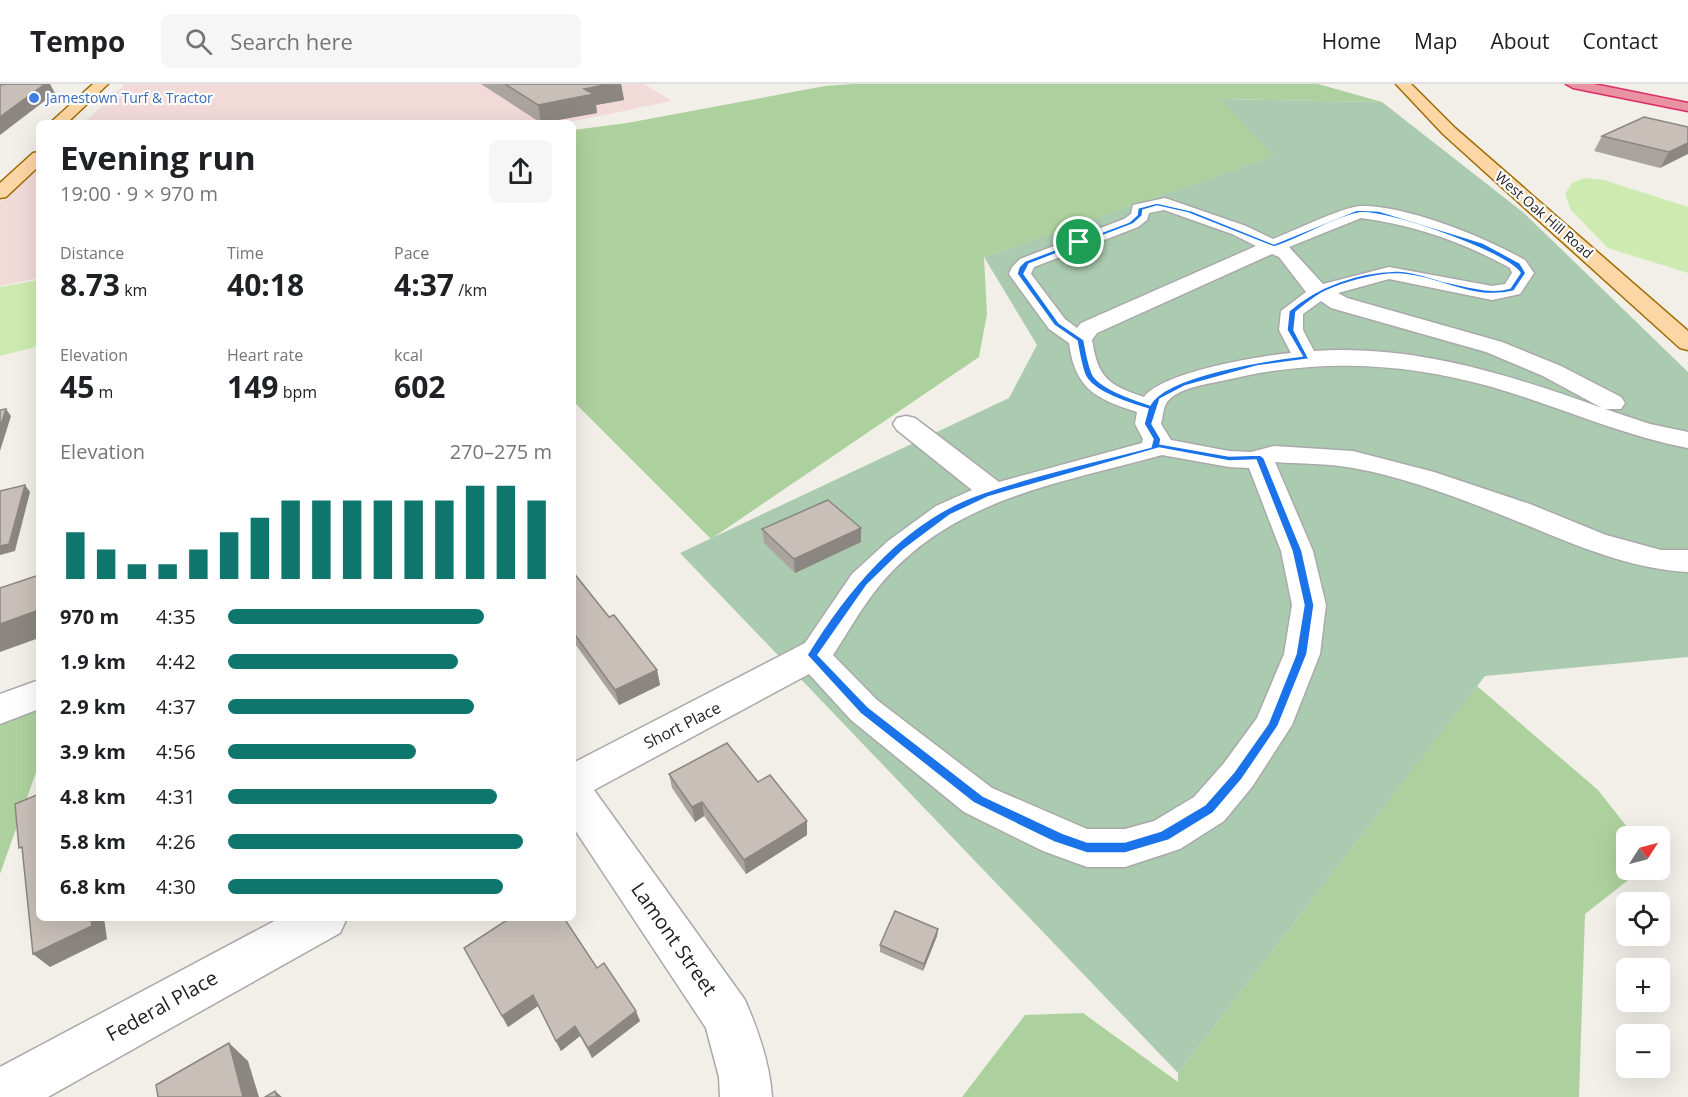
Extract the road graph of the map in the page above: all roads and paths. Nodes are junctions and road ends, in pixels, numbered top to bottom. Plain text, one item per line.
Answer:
1 (101, 84) edge
2 (117, 84) edge
3 (1403, 84) edge
4 (1573, 84) edge
5 (1590, 84) edge
6 (1688, 102) edge
7 (1688, 107) edge
8 (61, 120) edge
9 (78, 120) edge
10 (36, 143) edge
11 (36, 160) edge
12 (0, 176) edge
13 (0, 193) edge
14 (1274, 246) junction
15 (1320, 292) junction
16 (1080, 340) junction
17 (1688, 343) edge
18 (1306, 358) junction
19 (1152, 408) junction
20 (906, 424) dead end
21 (1622, 424) junction
22 (1677, 438) edge
23 (1155, 445) junction
24 (1260, 458) junction
25 (1688, 466) edge
26 (995, 493) junction
27 (1688, 561) edge
28 (802, 662) junction
29 (36, 695) edge
30 (0, 710) edge
31 (576, 780) edge
32 (576, 797) edge
33 (319, 921) edge
34 (0, 1095) edge
35 (746, 1097) edge

1 - 8 main road
2 - 9 main road
3 - 17 main road, West Oak Hill Road
4 - 7 highway
5 - 6 highway
10 - 12 main road
11 - 13 main road
14 - 15 street
14 - 15 street
14 - 16 street
14 - 16 street
15 - 18 street
15 - 22 street
16 - 19 street
18 - 19 street
18 - 21 street
19 - 23 street
20 - 26 street
21 - 22 street
21 - 25 street
23 - 24 street
23 - 26 street
24 - 27 street
24 - 28 street
26 - 28 street
28 - 31 street, Short Place
29 - 30 street
32 - 35 street, Lamont Street
33 - 34 street, Federal Place

